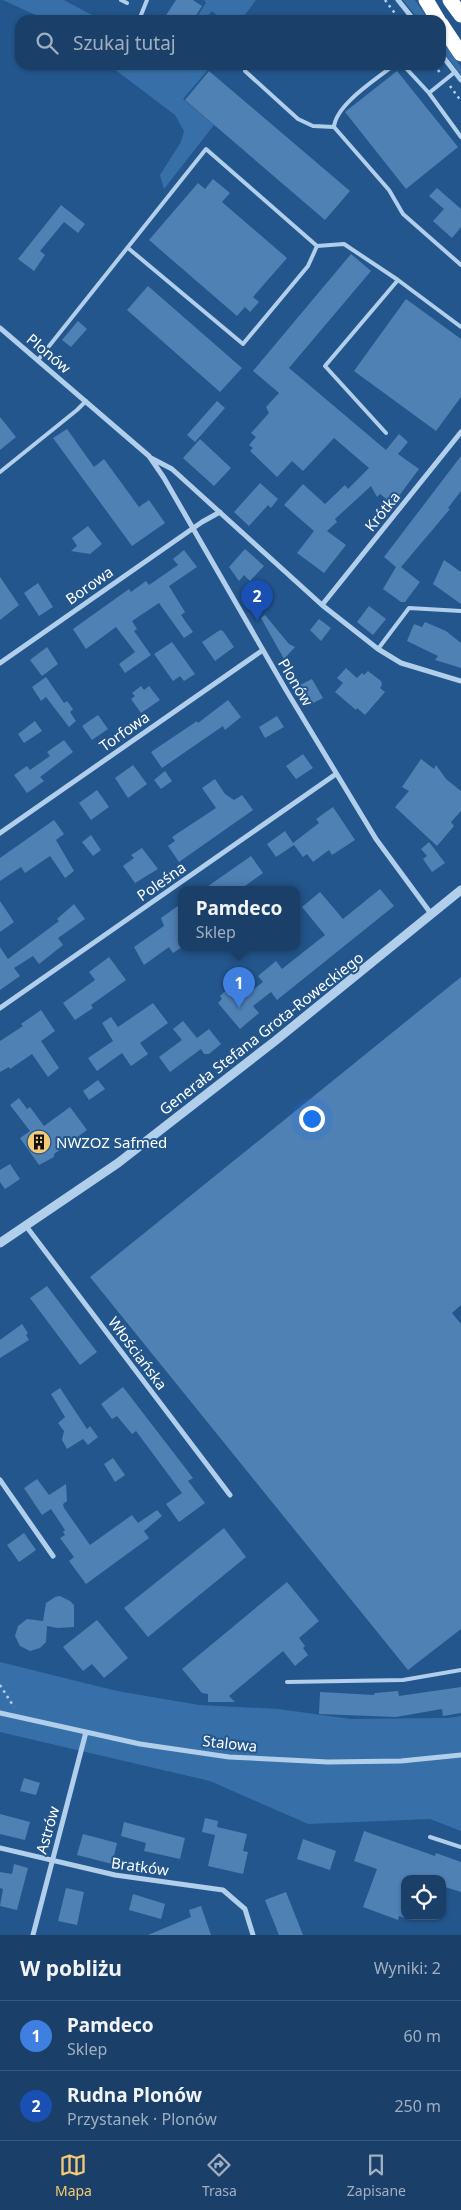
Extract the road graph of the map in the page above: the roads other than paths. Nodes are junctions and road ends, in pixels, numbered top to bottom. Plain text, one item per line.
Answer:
1 (121, 0) edge
2 (147, 0) edge
3 (398, 0) edge
4 (426, 0) edge
5 (450, 0) edge
6 (127, 3) dead end
7 (141, 14) dead end
8 (410, 15) edge
9 (435, 15) edge
10 (461, 15) edge
11 (446, 32) edge
12 (461, 54) edge
13 (446, 60) edge
14 (388, 70) edge
15 (408, 70) edge
16 (245, 71) dead end
17 (456, 72) junction
18 (461, 80) edge
19 (429, 93) junction
20 (334, 127) junction
21 (461, 137) edge
22 (316, 246) junction
23 (128, 248) junction
24 (461, 265) edge
25 (398, 280) junction
26 (461, 327) edge
27 (0, 328) edge
28 (38, 360) junction
29 (86, 400) junction
30 (461, 432) edge
31 (386, 434) dead end
32 (149, 456) junction
33 (0, 472) edge
34 (220, 512) junction
35 (192, 529) junction
36 (322, 604) junction
37 (461, 611) edge
38 (378, 649) junction
39 (263, 650) junction
40 (0, 663) edge
41 (461, 681) edge
42 (336, 774) junction
43 (0, 833) edge
44 (461, 890) edge
45 (432, 915) junction
46 (0, 1008) edge
47 (26, 1226) junction
48 (0, 1244) edge
49 (0, 1480) edge
50 (230, 1495) dead end
51 (53, 1556) dead end
52 (461, 1670) edge
53 (287, 1682) dead end
54 (0, 1713) edge
55 (86, 1732) junction
56 (461, 1755) edge
57 (430, 1837) dead end
58 (461, 1847) edge
59 (0, 1848) edge
60 (52, 1862) junction
61 (33, 1935) edge
62 (253, 1935) edge

1 - 6 lane
2 - 7 lane
3 - 8 street
4 - 9 highway
5 - 10 highway
11 - 12 highway
13 - 17 street
14 - 20 lane
15 - 19 lane
16 - 20 lane
17 - 18 street
17 - 19 lane
19 - 21 lane
20 - 24 lane
22 - 23 lane
22 - 23 lane
22 - 25 lane
23 - 28 lane
25 - 26 lane
25 - 31 lane
27 - 28 street, Plonów
28 - 29 street, Plonów
29 - 32 street, Plonów
29 - 33 lane
30 - 36 street, Krótka
32 - 34 street, Plonów
32 - 35 street, Plonów
34 - 35 street, Borowa
34 - 36 street, Plonów
35 - 39 street, Plonów
35 - 40 street, Borowa
36 - 38 street, Plonów
37 - 38 lane
38 - 41 street, Plonów
39 - 42 street, Plonów
39 - 43 street, Torfowa
42 - 45 street, Plonów
42 - 46 street, Poleśna
44 - 45 street, Generała Stefana Grota-Roweckiego
45 - 47 street, Generała Stefana Grota-Roweckiego
47 - 48 street, Generała Stefana Grota-Roweckiego
47 - 50 street, Włościańska
49 - 51 street
52 - 53 lane
54 - 55 street, Stalowa
55 - 56 street, Stalowa
55 - 60 street, Astrów
57 - 58 lane
59 - 60 street, Bratków
60 - 61 street, Astrów
60 - 62 street, Bratków

